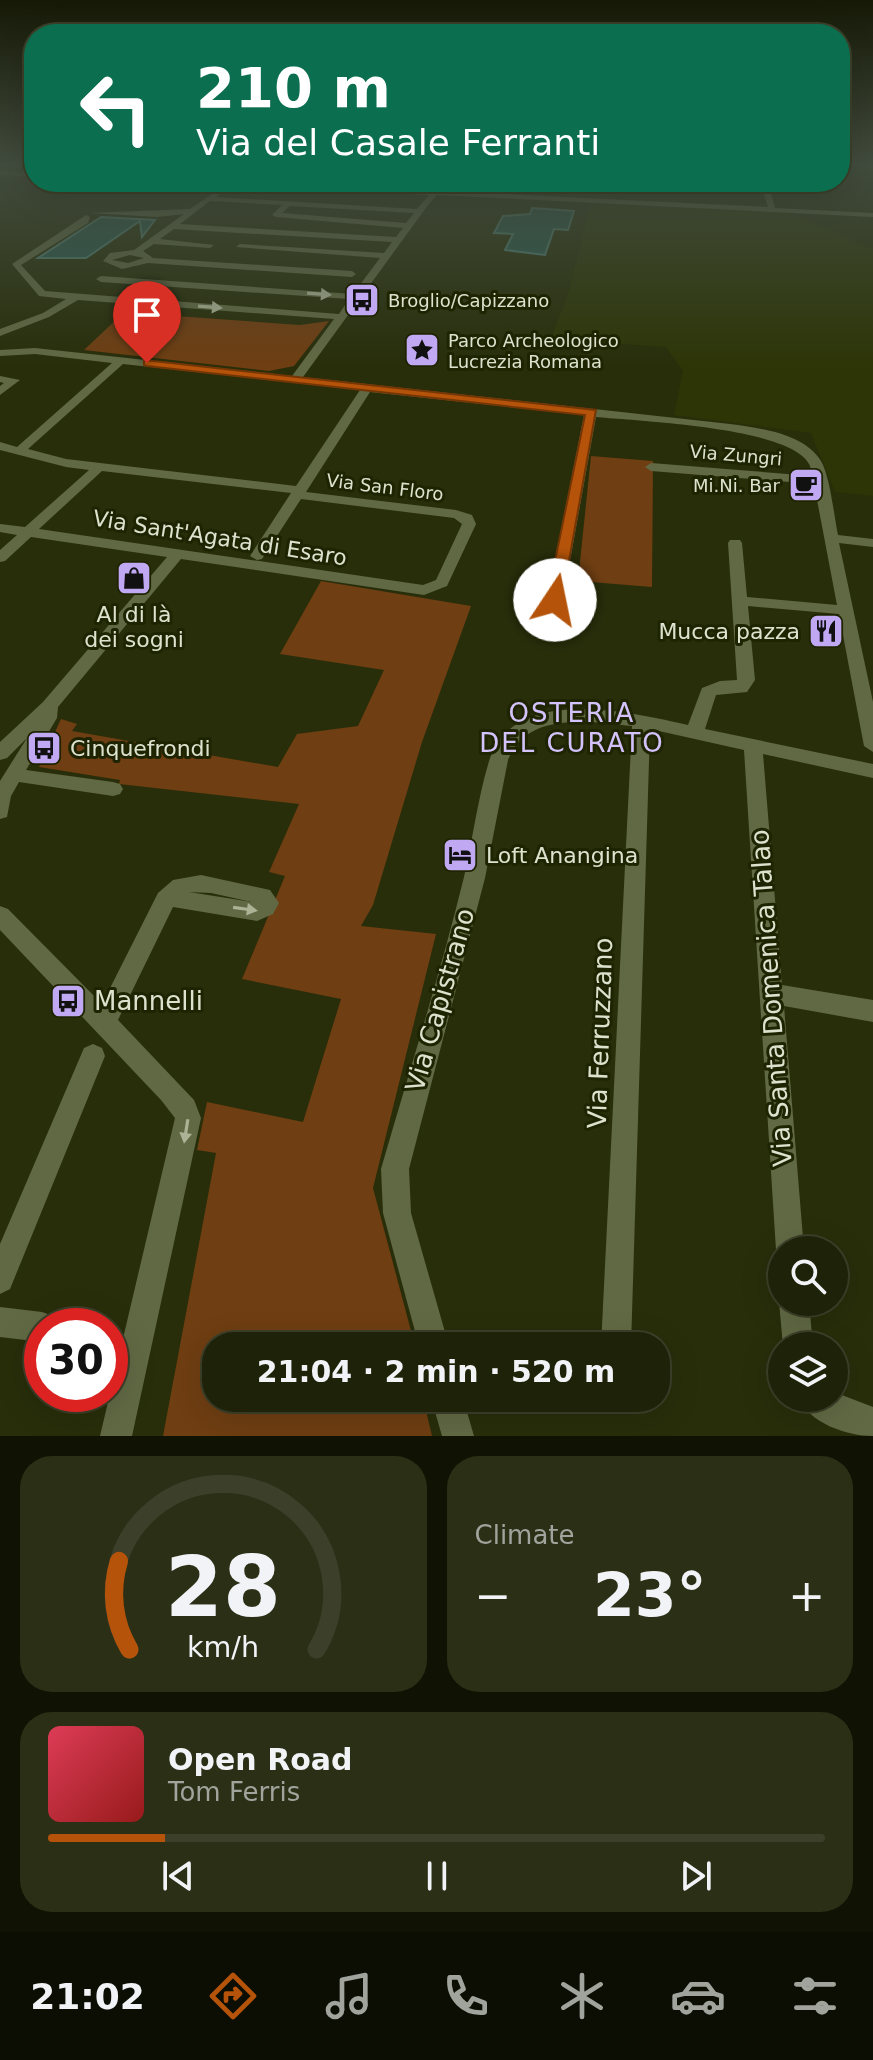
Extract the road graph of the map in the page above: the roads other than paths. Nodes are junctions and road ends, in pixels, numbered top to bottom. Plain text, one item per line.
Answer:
1 (68, 232) edge
2 (163, 232) edge
3 (268, 232) edge
4 (403, 232) edge
5 (397, 240) junction
6 (152, 241) junction
7 (210, 245) dead end
8 (240, 247) dead end
9 (137, 252) junction
10 (386, 256) junction
11 (148, 260) junction
12 (121, 265) junction
13 (378, 267) junction
14 (352, 274) junction
15 (101, 279) junction
16 (365, 284) junction
17 (76, 297) junction
18 (356, 297) junction
19 (341, 317) junction
20 (2, 336) edge
21 (35, 351) junction
22 (0, 353) edge
23 (121, 360) junction
24 (298, 375) junction
25 (0, 379) edge
26 (367, 388) junction
27 (0, 392) edge
28 (591, 412) junction
29 (0, 446) edge
30 (18, 452) junction
31 (99, 467) junction
32 (651, 467) dead end
33 (818, 480) junction
34 (298, 492) junction
35 (0, 528) edge
36 (29, 532) junction
37 (830, 538) junction
38 (735, 543) dead end
39 (873, 543) edge
40 (177, 554) junction
41 (257, 556) dead end
42 (0, 558) edge
43 (433, 589) joint
44 (555, 600) dead end
45 (742, 601) junction
46 (845, 610) junction
47 (49, 706) junction
48 (869, 716) edge
49 (641, 722) junction
50 (694, 733) junction
51 (753, 746) junction
52 (873, 746) edge
53 (0, 753) edge
54 (873, 771) edge
55 (16, 775) junction
56 (113, 789) dead end
57 (0, 800) edge
58 (168, 897) dead end
59 (0, 915) edge
60 (769, 993) junction
61 (873, 1011) edge
62 (104, 1024) junction
63 (93, 1056) dead end
64 (789, 1236) edge
65 (0, 1279) edge
66 (0, 1322) edge
67 (24, 1325) edge
68 (430, 1332) edge
69 (617, 1332) edge
70 (451, 1412) edge
71 (838, 1412) edge
72 (873, 1423) edge
73 (116, 1436) edge
74 (458, 1436) edge

1 - 17 street
2 - 6 street
3 - 5 street
4 - 5 street
5 - 10 street
6 - 7 street
6 - 9 street
8 - 10 street
9 - 11 street
9 - 12 street
10 - 13 street
11 - 12 street
11 - 14 street
12 - 15 street
13 - 14 street
13 - 16 street
14 - 16 street
15 - 17 street
15 -> 18 street
16 - 18 street
17 -> 19 street
17 - 20 street
18 - 19 street
19 - 24 street
20 - 21 street
21 - 22 street
21 - 23 street
23 - 24 street
23 - 30 street
24 - 26 street
25 - 27 street
26 - 28 street
26 - 34 street
28 - 33 street
28 - 44 street
29 - 30 street, Via San Floro
30 - 31 street, Via San Floro
31 - 34 street, Via San Floro
31 - 36 street
32 - 33 street, Via Zungri
33 - 37 street
34 - 41 street
34 - 43 street, Via San Floro
35 - 36 street, Via Sant'Agata di Esaro
36 - 40 street, Via Sant'Agata di Esaro
36 - 42 street
37 - 39 street
37 - 46 street
38 - 45 street
40 - 43 street, Via Sant'Agata di Esaro
40 - 47 street
45 - 46 street
45 - 50 street
46 - 48 street
47 - 53 street
47 - 55 street
48 - 52 street
49 - 50 street, Via Capistrano
49 - 68 street, Via Capistrano
49 - 69 street, Via Ferruzzano
50 - 51 street, Via Capistrano
51 - 54 street, Via Capistrano
51 - 60 street, Via Santa Domenica Talao
55 - 56 street
55 - 57 street
58 - 62 street
59 - 62 street
60 - 61 street
60 - 64 street, Via Santa Domenica Talao
62 -> 73 street
63 - 65 street
66 - 67 street
70 - 74 street
71 - 72 street

